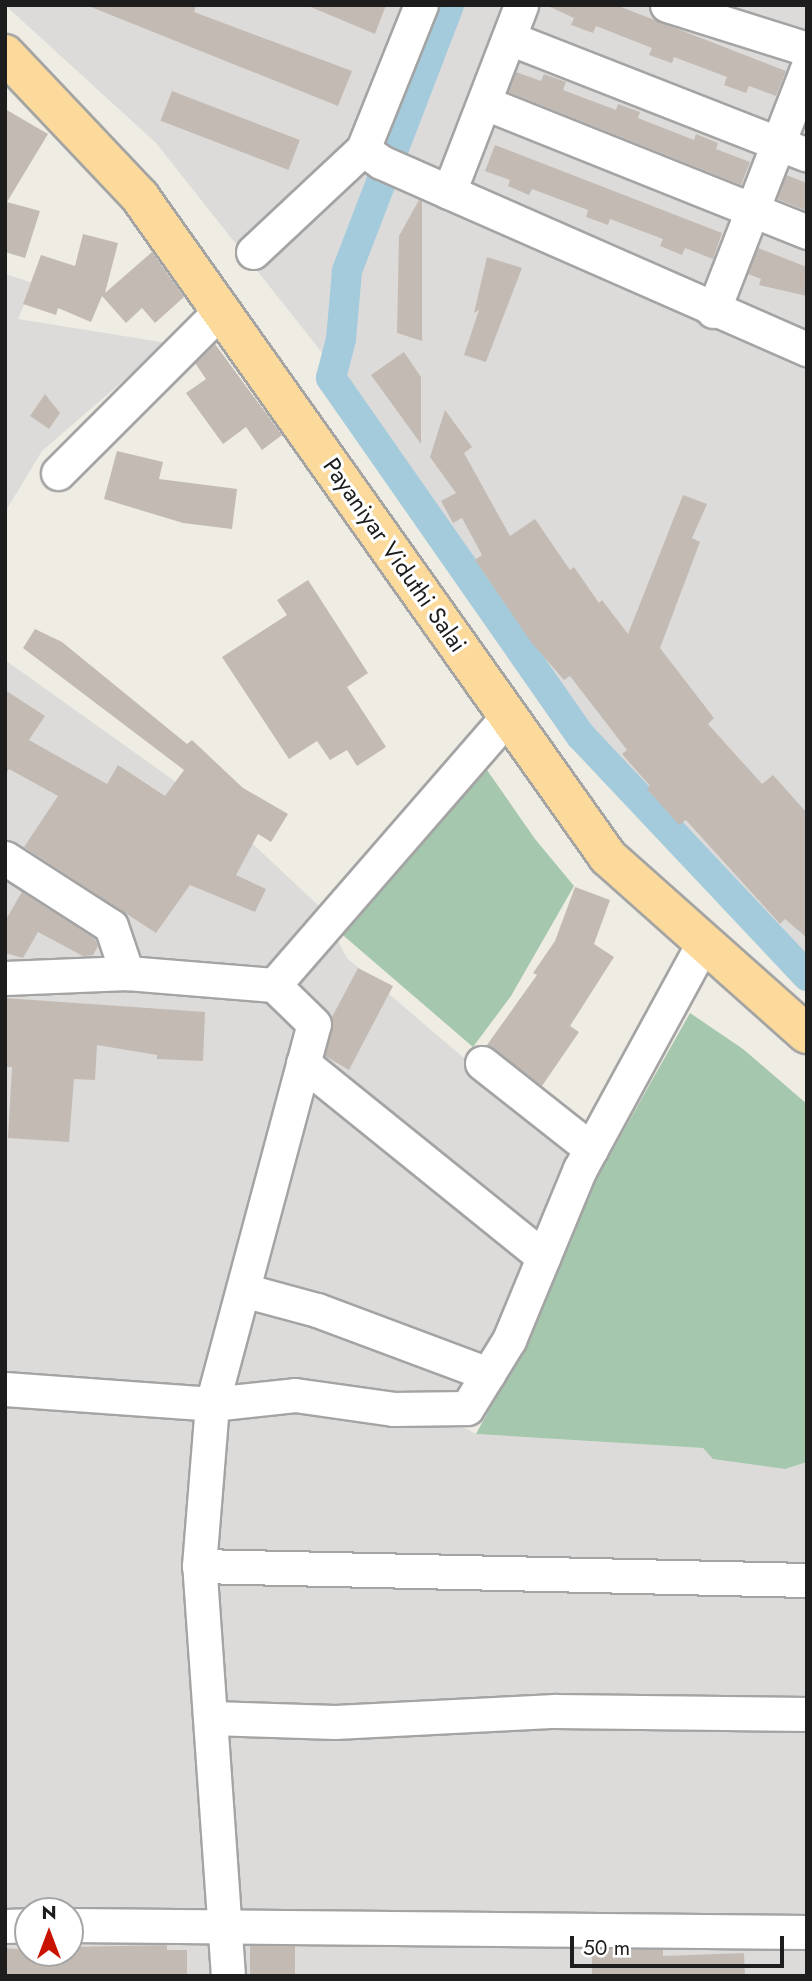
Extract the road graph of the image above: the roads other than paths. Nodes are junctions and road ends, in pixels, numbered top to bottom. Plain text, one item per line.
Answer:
1 (421, 5) edge
2 (521, 5) edge
3 (667, 5) edge
4 (509, 38) junction
5 (807, 49) edge
6 (5, 54) edge
7 (807, 69) edge
8 (485, 103) junction
9 (792, 149) edge
10 (372, 156) junction
11 (438, 188) junction
12 (752, 210) junction
13 (807, 232) edge
14 (253, 253) dead end
15 (221, 310) junction
16 (713, 311) junction
17 (807, 349) edge
18 (58, 473) dead end
19 (509, 715) junction
20 (5, 858) edge
21 (702, 945) junction
22 (127, 973) junction
23 (5, 978) edge
24 (274, 985) junction
25 (807, 1034) edge
26 (303, 1063) junction
27 (482, 1063) dead end
28 (591, 1149) junction
29 (543, 1257) junction
30 (243, 1290) junction
31 (488, 1374) junction
32 (5, 1389) edge
33 (212, 1404) junction
34 (199, 1566) junction
35 (807, 1580) edge
36 (807, 1714) edge
37 (211, 1718) junction
38 (225, 1923) junction
39 (84, 1925) edge
40 (807, 1932) edge
41 (228, 1976) edge

1 - 10 street
2 - 4 street
3 - 5 street
4 - 8 street
4 - 9 street
6 - 15 main road, Payaniyar Viduthi Salai
7 - 9 street
8 - 11 street
8 - 12 street
9 - 12 street
10 - 11 street
10 - 14 street
11 - 16 street
12 - 13 street
12 - 16 street
15 - 18 street
15 - 19 main road, Payaniyar Viduthi Salai
16 - 17 street
19 - 21 main road, Payaniyar Viduthi Salai
19 - 24 street
20 - 22 street
21 - 25 main road, Payaniyar Viduthi Salai
21 - 28 street
22 - 23 street
22 - 24 street
24 - 26 street
26 - 29 street
26 - 30 street
27 - 28 street
28 - 29 street
29 - 31 street
30 - 31 street
30 - 33 street
31 - 33 street
32 - 33 street
33 - 34 street
34 - 35 street
34 - 37 street
36 - 37 street
37 - 38 street
38 - 39 street
38 - 40 street
38 - 41 street

